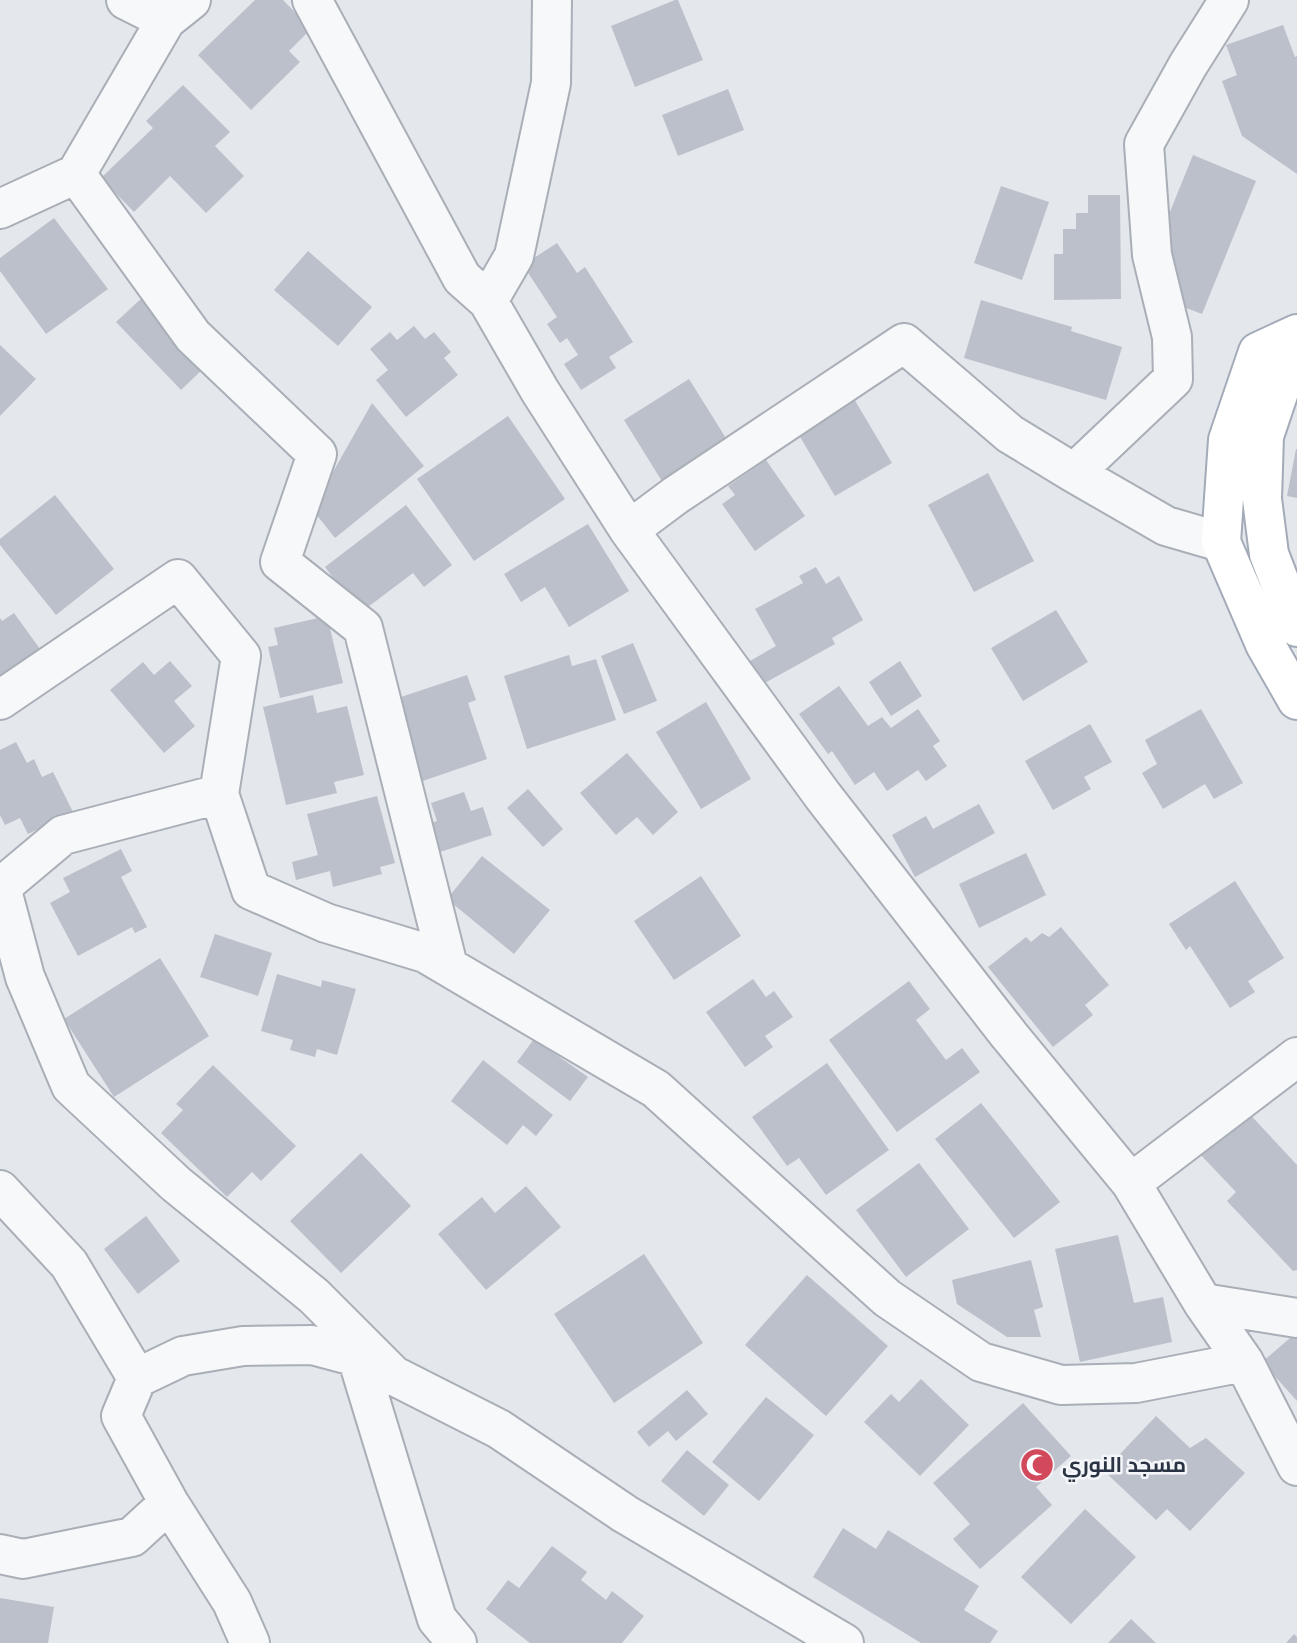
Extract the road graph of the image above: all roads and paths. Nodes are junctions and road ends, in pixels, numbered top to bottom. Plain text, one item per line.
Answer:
1 (126, 0) edge
2 (312, 0) edge
3 (552, 0) edge
4 (1229, 0) edge
5 (179, 10) edge
6 (76, 174) junction
7 (0, 209) edge
8 (488, 302) junction
9 (1297, 336) edge
10 (1074, 473) junction
11 (629, 530) junction
12 (1221, 542) junction
13 (1297, 627) edge
14 (0, 700) edge
15 (1297, 700) edge
16 (219, 794) junction
17 (0, 886) edge
18 (447, 966) junction
19 (1297, 1057) edge
20 (1131, 1183) junction
21 (0, 1190) edge
22 (1203, 1303) junction
23 (1297, 1318) edge
24 (357, 1357) junction
25 (1244, 1362) junction
26 (393, 1375) junction
27 (137, 1378) junction
28 (1297, 1466) edge
29 (169, 1503) junction
30 (0, 1554) edge
31 (250, 1643) edge
32 (457, 1643) edge
33 (844, 1643) edge

1 - 5 street
2 - 8 street
3 - 8 street
4 - 10 street
5 - 6 street
6 - 7 street
6 - 18 street
8 - 11 street
9 - 12 main road
9 - 13 main road
10 - 11 street
10 - 12 street
11 - 20 street
12 - 15 main road
14 - 16 street
16 - 17 street
16 - 18 street
17 - 26 street
18 - 25 street
19 - 20 street
20 - 22 street
21 - 27 street
22 - 23 street
22 - 25 street
24 - 26 street
24 - 27 street
24 - 32 street
25 - 28 street
26 - 33 street
27 - 29 street
29 - 30 street
29 - 31 street

